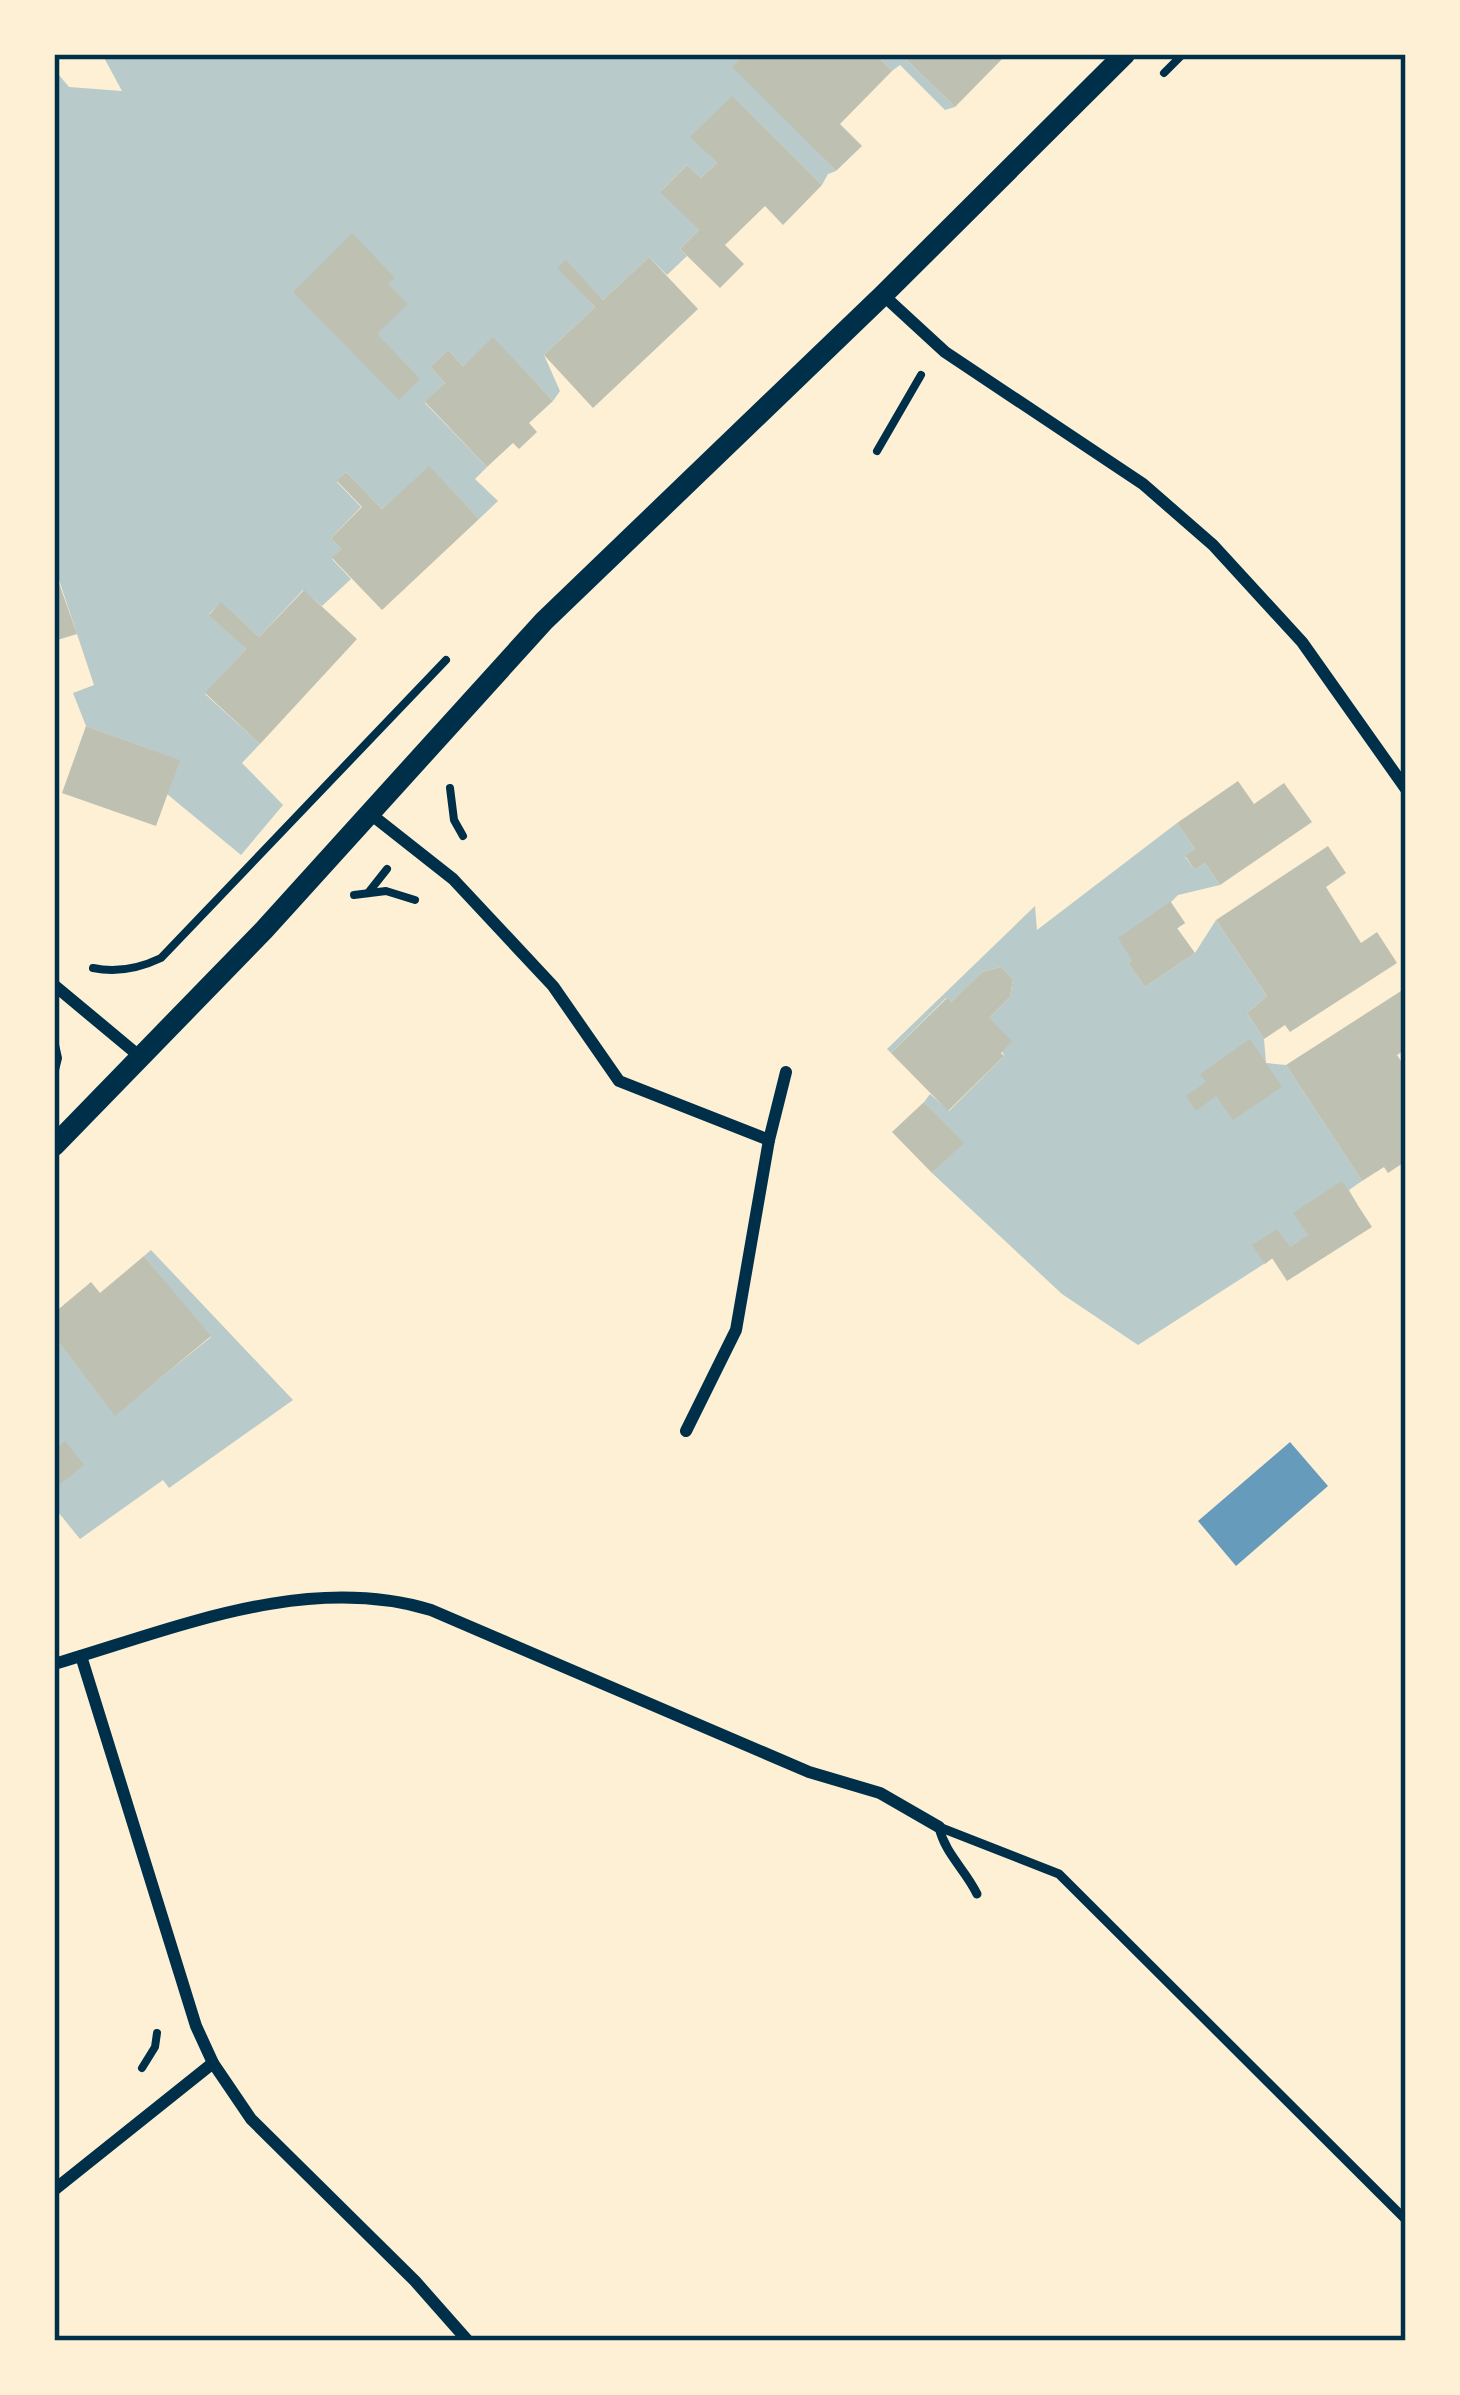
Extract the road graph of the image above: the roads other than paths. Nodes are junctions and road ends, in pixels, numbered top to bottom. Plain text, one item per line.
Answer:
1 (1125, 54) edge
2 (884, 296) junction
3 (1406, 790) edge
4 (368, 812) junction
5 (54, 985) edge
6 (138, 1055) junction
7 (786, 1072) dead end
8 (769, 1140) junction
9 (54, 1146) edge
10 (686, 1431) dead end
11 (82, 1656) junction
12 (54, 1664) edge
13 (939, 1827) junction
14 (977, 1894) dead end
15 (213, 2062) junction
16 (54, 2190) edge
17 (1406, 2220) edge
18 (468, 2341) edge

1 - 2 street
2 - 3 street
2 - 4 street
4 - 6 street
4 - 8 street
5 - 6 street
6 - 9 street
7 - 8 street
8 - 10 street
11 - 12 street
11 - 13 street
11 - 15 street
13 - 14 lane
13 - 17 lane
15 - 16 street
15 - 18 street

